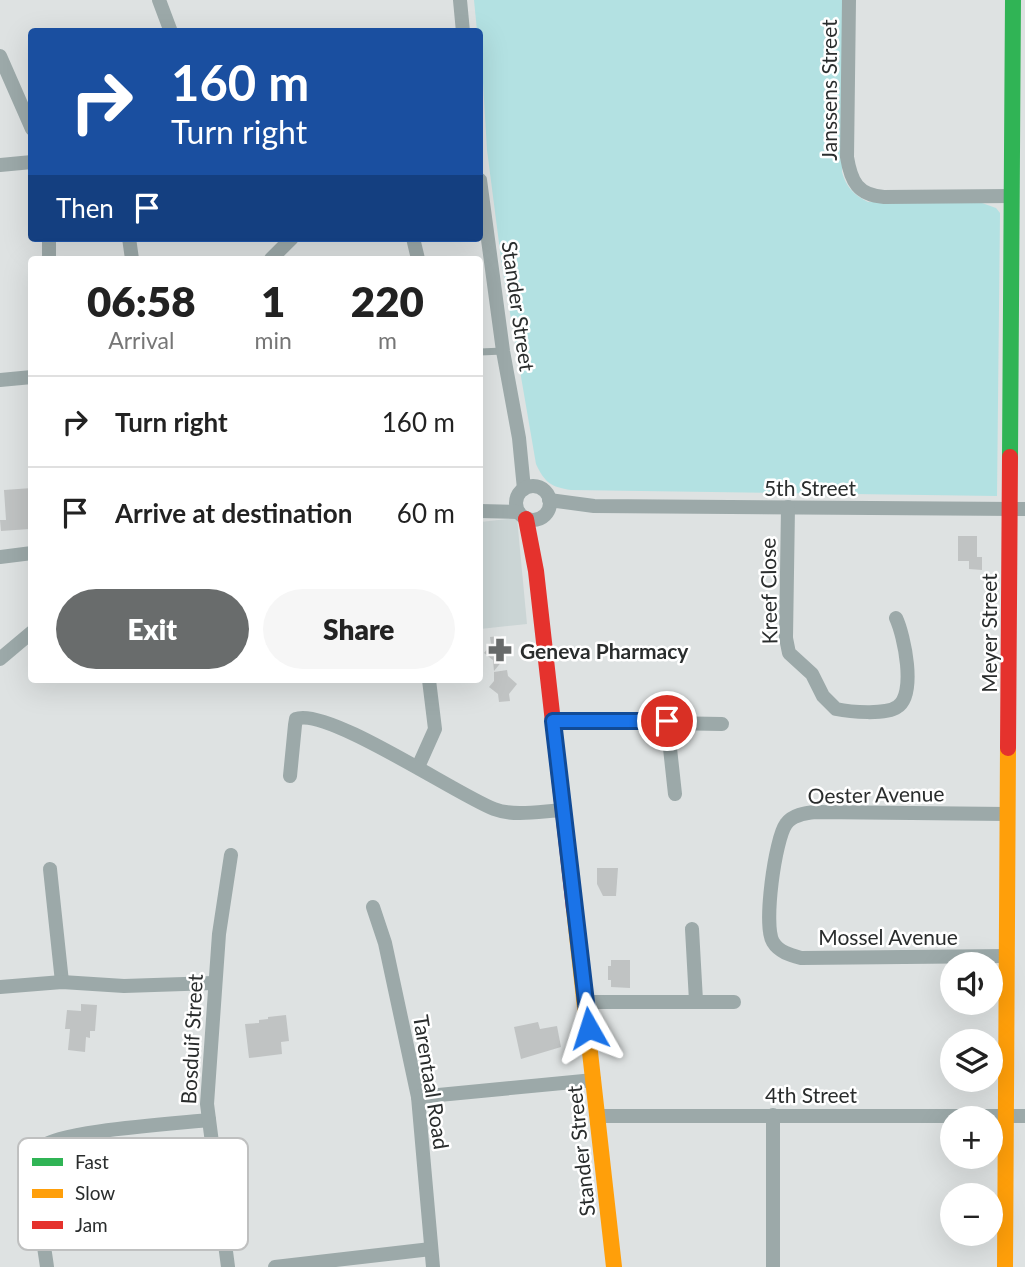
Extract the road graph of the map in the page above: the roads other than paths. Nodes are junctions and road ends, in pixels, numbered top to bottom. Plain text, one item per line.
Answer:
1 (159, 0) edge
2 (460, 0) edge
3 (849, 0) edge
4 (1013, 0) edge
5 (1019, 19) edge
6 (170, 28) edge
7 (463, 28) edge
8 (0, 56) edge
9 (28, 120) edge
10 (28, 162) edge
11 (0, 165) edge
12 (1012, 196) junction
13 (483, 202) edge
14 (288, 242) edge
15 (274, 256) edge
16 (503, 351) junction
17 (483, 352) edge
18 (28, 377) edge
19 (0, 380) edge
20 (483, 505) edge
21 (532, 505) junction
22 (788, 508) junction
23 (1017, 509) edge
24 (483, 511) edge
25 (28, 554) edge
26 (0, 557) edge
27 (896, 618) dead end
28 (28, 635) edge
29 (0, 659) edge
30 (429, 683) edge
31 (553, 721) junction
32 (667, 721) junction
33 (722, 724) dead end
34 (418, 767) junction
35 (290, 776) dead end
36 (675, 794) dead end
37 (564, 810) junction
38 (1007, 814) junction
39 (231, 855) dead end
40 (50, 869) dead end
41 (373, 906) dead end
42 (692, 929) dead end
43 (774, 943) joint
44 (1007, 956) junction
45 (62, 982) junction
46 (214, 983) junction
47 (0, 987) edge
48 (695, 1001) junction
49 (586, 1002) junction
50 (734, 1002) dead end
51 (594, 1080) junction
52 (418, 1097) junction
53 (773, 1115) junction
54 (598, 1116) junction
55 (1007, 1116) junction
56 (1025, 1116) edge
57 (209, 1120) junction
58 (59, 1138) edge
59 (211, 1138) edge
60 (431, 1249) junction
61 (275, 1267) edge
62 (433, 1267) edge
63 (614, 1267) edge
64 (773, 1267) edge
65 (1005, 1267) edge

1 - 6 street
2 - 7 street
3 - 12 street, Janssens Street
4 - 5 street, Meyer Street
5 - 12 street, Meyer Street
8 - 9 street
10 - 11 street
12 - 23 street, Meyer Street
13 - 16 street, Stander Street
14 - 15 street
16 - 17 lane
16 - 21 street, Stander Street
18 - 19 street
20 - 21 street
21 - 22 street, 5th Street
21 - 24 street
21 - 31 street, Stander Street
22 - 23 street, 5th Street
22 - 27 street, Kreef Close
23 - 38 street, Meyer Street
25 - 26 street
28 - 29 street
30 - 34 street
31 - 32 street
31 - 37 street, Stander Street
32 - 33 street
32 - 36 street
34 - 35 street
34 - 37 street
37 - 49 street, Stander Street
38 - 43 street, Oester Avenue
38 - 44 street, Meyer Street
39 - 46 street, Bosduif Street
40 - 45 street
41 - 52 street, Tarentaal Road
42 - 48 street
43 - 44 street, Mossel Avenue
44 - 55 street, Meyer Street
45 - 46 street
45 - 47 street
46 - 57 street, Bosduif Street
48 - 49 street
48 - 50 street
49 - 51 street, Stander Street
51 - 52 street
51 - 54 street, Stander Street
52 - 60 street, Tarentaal Road
53 - 54 street, 4th Street
53 - 55 street, 4th Street
53 - 64 street
54 - 63 street, Stander Street
55 - 56 street, 4th Street
55 - 65 street, Meyer Street
57 - 58 street
57 - 59 street, Bosduif Street
60 - 61 street
60 - 62 street, Tarentaal Road

